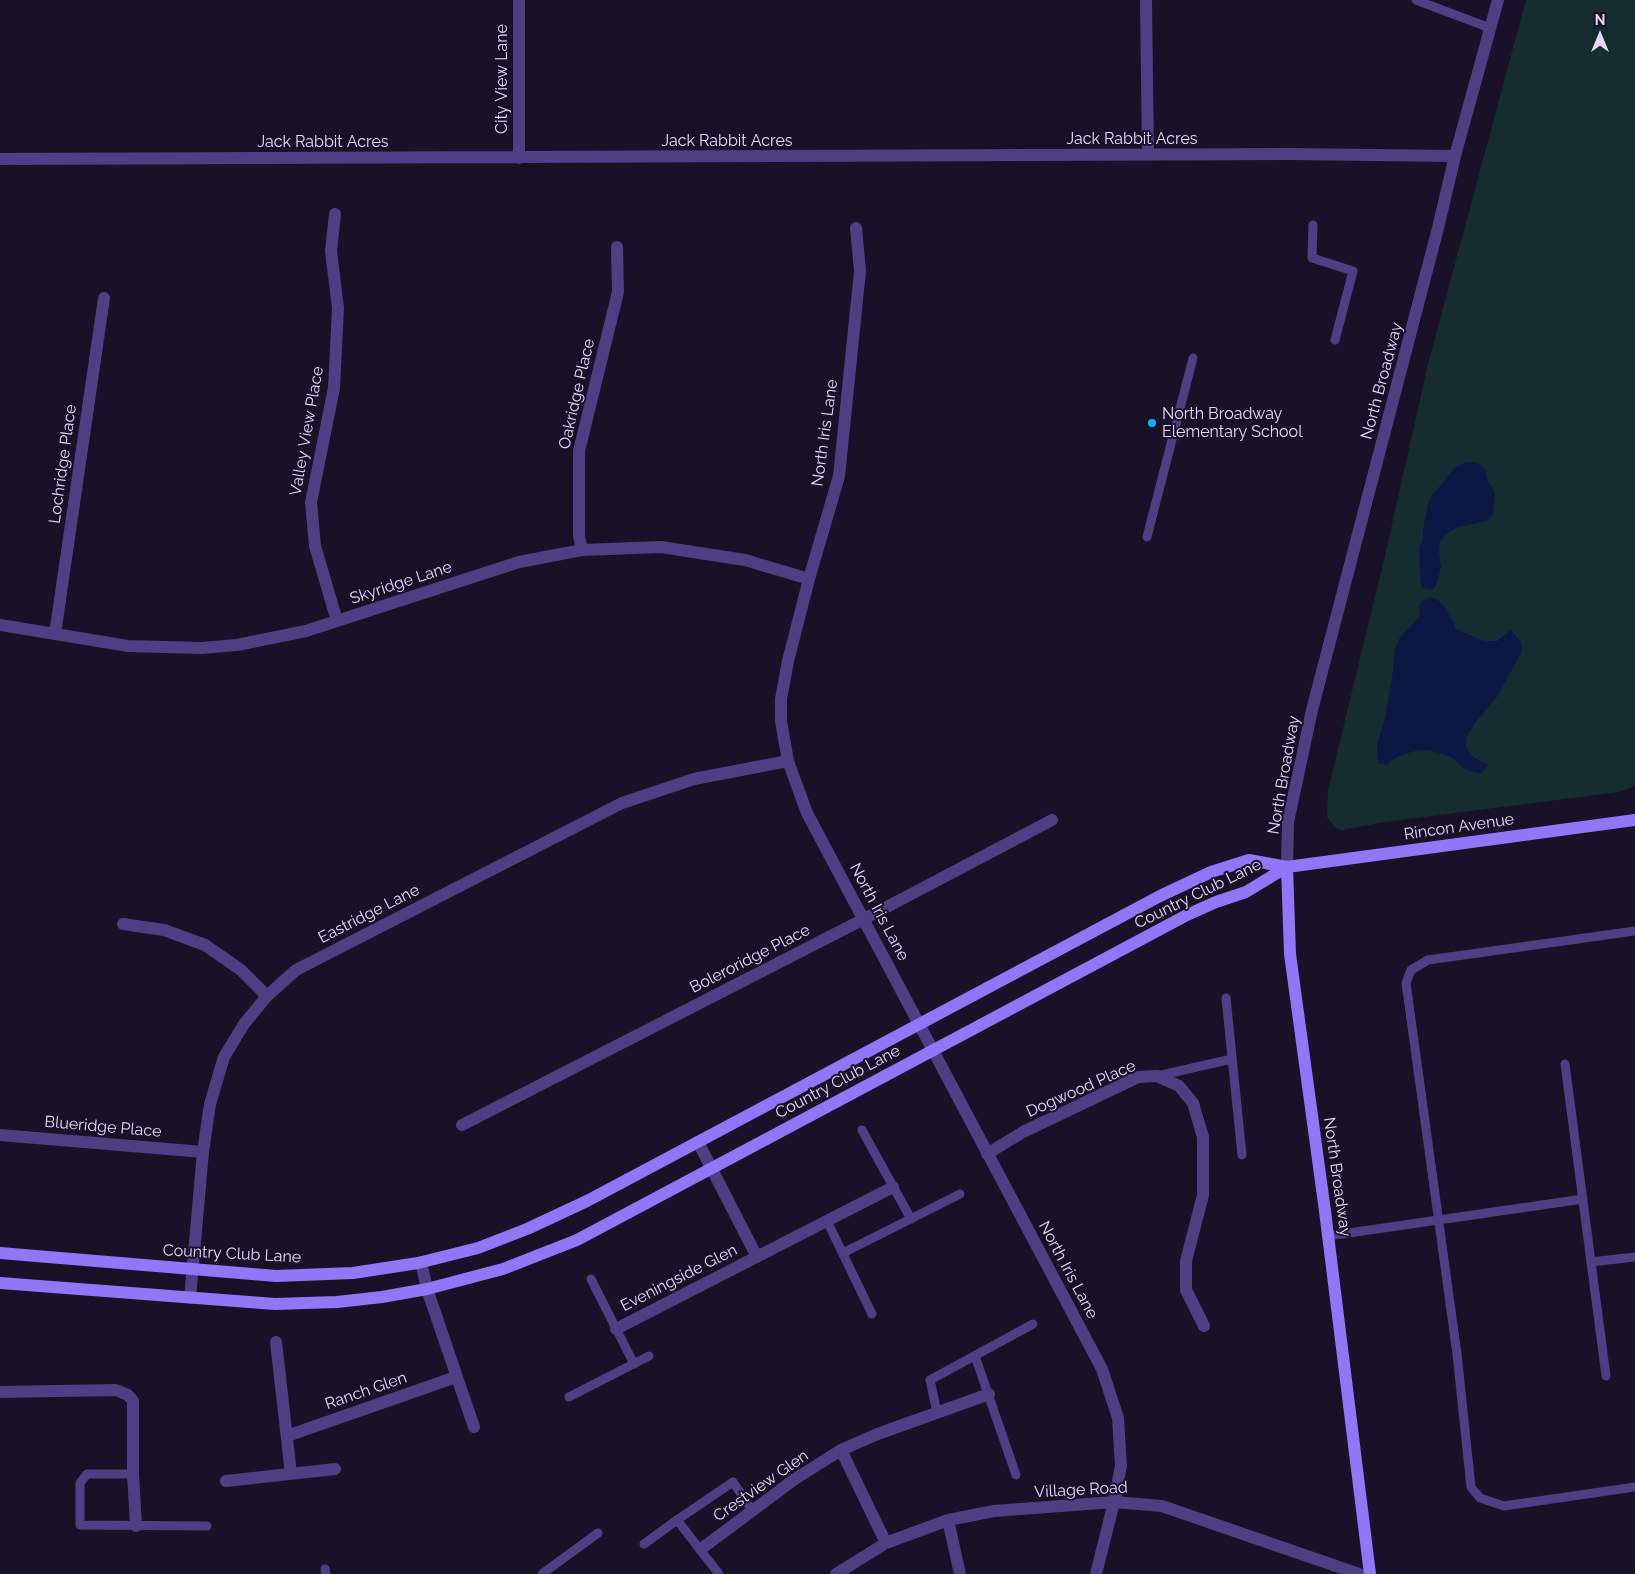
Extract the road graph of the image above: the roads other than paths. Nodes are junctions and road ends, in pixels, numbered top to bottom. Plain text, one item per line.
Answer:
1 (519, 0) edge
2 (1146, 0) edge
3 (1416, 0) edge
4 (1498, 0) edge
5 (1490, 28) junction
6 (1148, 155) junction
7 (1455, 156) junction
8 (518, 158) junction
9 (0, 159) edge
10 (334, 214) dead end
11 (1313, 225) dead end
12 (856, 228) dead end
13 (617, 246) dead end
14 (104, 298) dead end
15 (1335, 340) dead end
16 (1193, 358) dead end
17 (1147, 537) dead end
18 (582, 550) junction
19 (809, 579) junction
20 (337, 621) junction
21 (0, 625) edge
22 (56, 634) junction
23 (788, 761) junction
24 (1052, 820) dead end
25 (1635, 820) edge
26 (1287, 867) junction
27 (864, 919) junction
28 (122, 924) dead end
29 (1635, 931) edge
30 (267, 996) junction
31 (1226, 998) dead end
32 (919, 1024) junction
33 (933, 1050) junction
34 (1232, 1058) junction
35 (1565, 1064) dead end
36 (1157, 1076) junction
37 (462, 1125) dead end
38 (862, 1130) dead end
39 (0, 1135) edge
40 (698, 1142) junction
41 (202, 1152) junction
42 (987, 1154) junction
43 (1242, 1155) dead end
44 (712, 1169) junction
45 (893, 1187) junction
46 (960, 1194) dead end
47 (1583, 1199) junction
48 (911, 1219) junction
49 (1438, 1220) junction
50 (827, 1221) junction
51 (1328, 1236) junction
52 (0, 1253) edge
53 (843, 1253) junction
54 (757, 1257) junction
55 (1635, 1257) edge
56 (421, 1262) junction
57 (1591, 1262) junction
58 (193, 1270) junction
59 (591, 1279) dead end
60 (0, 1283) edge
61 (427, 1289) junction
62 (190, 1298) junction
63 (872, 1314) dead end
64 (1034, 1324) dead end
65 (1204, 1326) dead end
66 (616, 1329) junction
67 (276, 1342) dead end
68 (649, 1356) dead end
69 (975, 1356) junction
70 (634, 1364) junction
71 (1606, 1376) dead end
72 (456, 1377) junction
73 (0, 1392) edge
74 (989, 1394) junction
75 (569, 1397) dead end
76 (938, 1412) junction
77 (474, 1427) dead end
78 (287, 1436) junction
79 (841, 1450) junction
80 (336, 1469) dead end
81 (133, 1474) junction
82 (291, 1474) junction
83 (1016, 1475) dead end
84 (226, 1482) dead end
85 (1635, 1487) edge
86 (1114, 1502) junction
87 (752, 1510) junction
88 (677, 1520) junction
89 (948, 1520) junction
90 (136, 1526) junction
91 (207, 1526) dead end
92 (598, 1533) dead end
93 (886, 1543) junction
94 (644, 1544) dead end
95 (701, 1549) junction
96 (1323, 1568) edge
97 (542, 1574) edge
98 (719, 1574) edge
99 (836, 1574) edge
100 (960, 1574) edge
101 (1096, 1574) edge
102 (1359, 1574) edge
103 (1370, 1574) edge

1 - 8 street, City View Lane
2 - 6 street
3 - 5 lane
4 - 5 street, North Broadway
5 - 7 street, North Broadway
6 - 7 street, Jack Rabbit Acres
6 - 8 street, Jack Rabbit Acres
7 - 26 street, North Broadway
8 - 9 street, Jack Rabbit Acres
10 - 20 street, Valley View Place
11 - 15 lane
12 - 19 street, North Iris Lane
13 - 18 street, Oakridge Place
14 - 22 street, Lochridge Place
16 - 17 lane
18 - 19 street, Skyridge Lane
18 - 20 street, Skyridge Lane
19 - 23 street, North Iris Lane
20 - 22 street, Skyridge Lane
21 - 22 street, Skyridge Lane
23 - 27 street, North Iris Lane
23 - 30 street, Eastridge Lane
24 - 27 street, Boleroridge Place
25 - 26 main road, Rincon Avenue
26 - 32 main road, Country Club Lane
26 - 33 main road, Country Club Lane
26 - 51 main road, North Broadway
27 - 32 street, North Iris Lane
27 - 37 street, Boleroridge Place
28 - 30 street
29 - 49 lane
30 - 41 street, Eastridge Lane
31 - 34 lane
32 - 33 street, North Iris Lane
32 - 40 main road, Country Club Lane
33 - 42 street, North Iris Lane
33 - 44 main road, Country Club Lane
34 - 36 lane
34 - 43 lane
35 - 47 lane
36 - 42 street, Dogwood Place
36 - 65 street, Dogwood Place
38 - 45 lane
39 - 41 street, Blueridge Place
40 - 44 street, Eveningside Glen
40 - 56 main road, Country Club Lane
41 - 58 street, Eastridge Lane
42 - 86 street, North Iris Lane
44 - 54 street, Eveningside Glen
44 - 61 main road, Country Club Lane
45 - 48 lane
45 - 50 street, Eveningside Glen
46 - 48 lane
47 - 49 lane
47 - 57 lane
48 - 53 lane
49 - 51 lane
49 - 85 lane
50 - 53 lane
50 - 54 street, Eveningside Glen
51 - 103 main road, North Broadway
52 - 58 main road, Country Club Lane
53 - 63 lane
54 - 66 street, Eveningside Glen
55 - 57 lane
56 - 58 main road, Country Club Lane
56 - 61 street
57 - 71 lane
58 - 62 street, Eastridge Lane
59 - 66 lane
60 - 62 main road, Country Club Lane
61 - 62 main road, Country Club Lane
61 - 72 street
64 - 69 lane
66 - 70 lane
67 - 78 street
68 - 70 lane
69 - 74 lane
69 - 76 lane
70 - 75 lane
72 - 77 street
72 - 78 street, Ranch Glen
73 - 81 street
74 - 76 street, Crestview Glen
74 - 83 lane
76 - 79 street, Crestview Glen
78 - 82 street
79 - 87 street, Crestview Glen
79 - 93 street
80 - 82 street
81 - 90 street
81 - 90 lane
82 - 84 street
86 - 89 street, Village Road
86 - 96 street, Village Road
86 - 101 street, North Iris Lane
87 - 88 lane
87 - 95 street, Crestview Glen
88 - 94 lane
88 - 95 lane
89 - 93 street, Village Road
89 - 100 street
90 - 91 lane
92 - 97 lane
93 - 99 street, Village Road
95 - 98 lane
96 - 102 street, Village Road

